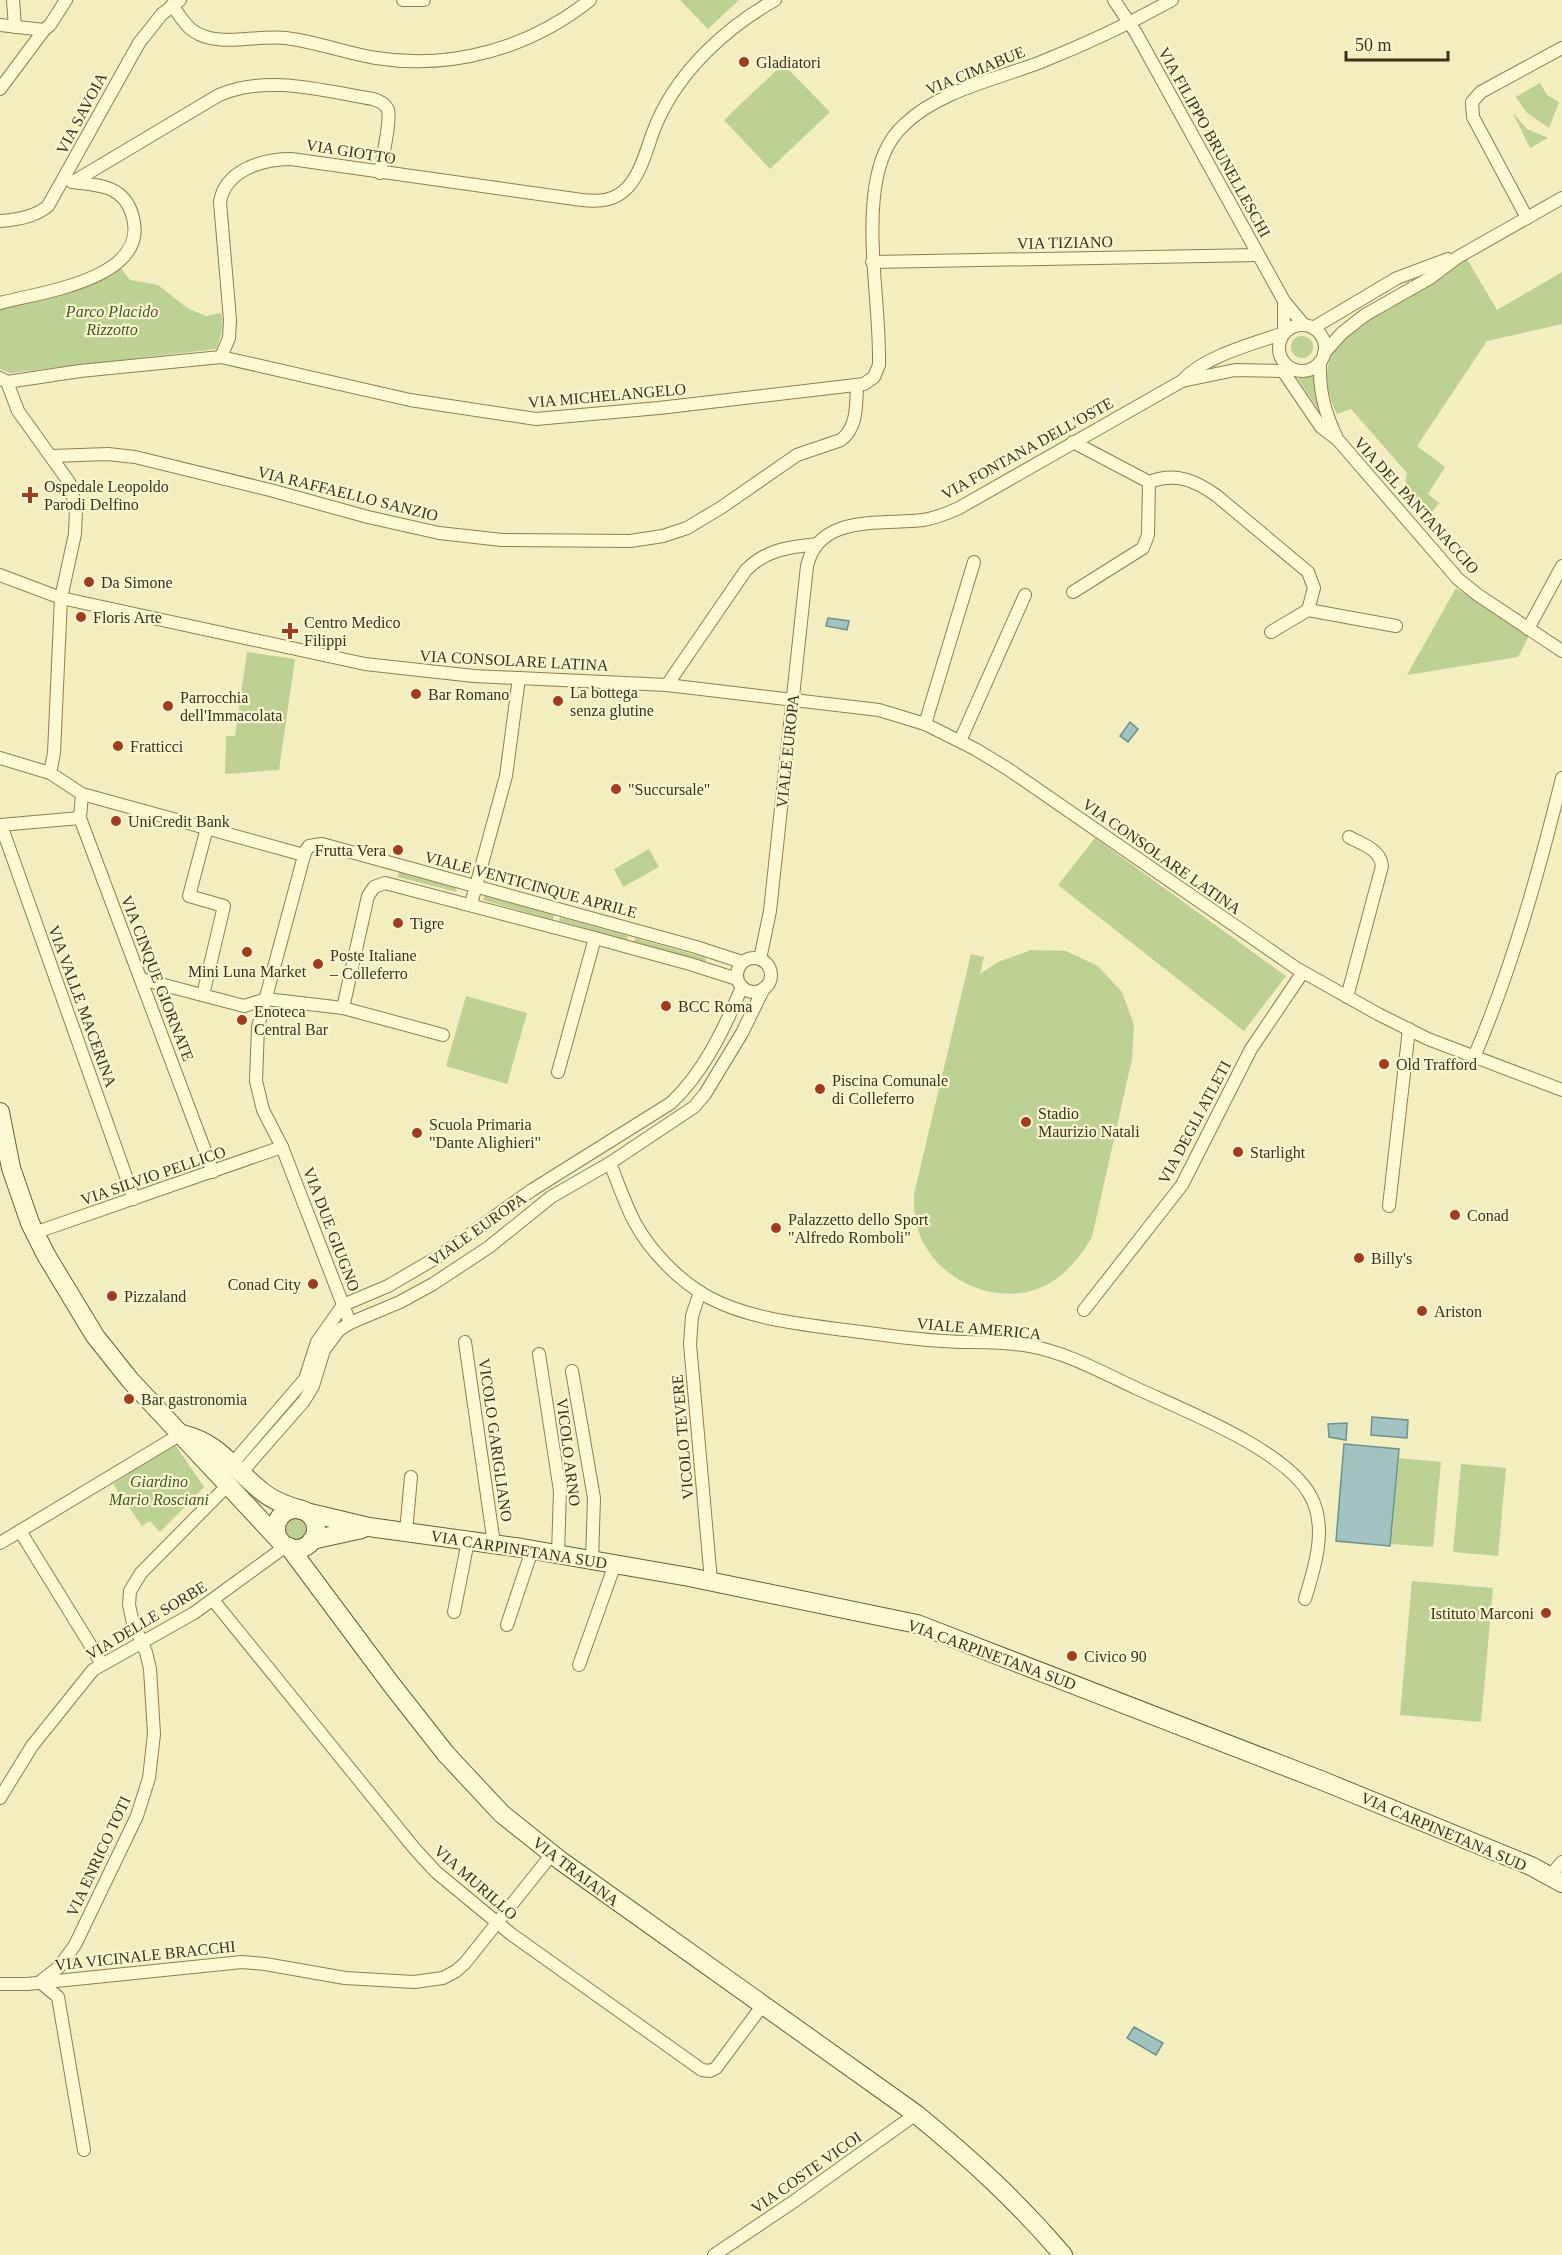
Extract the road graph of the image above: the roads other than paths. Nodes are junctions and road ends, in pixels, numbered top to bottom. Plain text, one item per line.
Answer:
1 (12, 0) edge
2 (66, 0) edge
3 (403, 0) edge
4 (424, 0) edge
5 (590, 0) edge
6 (775, 0) edge
7 (1114, 0) edge
8 (1172, 0) edge
9 (176, 2) edge
10 (1130, 23) junction
11 (0, 25) edge
12 (15, 27) junction
13 (44, 30) junction
14 (1562, 48) edge
15 (0, 89) edge
16 (380, 173) junction
17 (68, 181) junction
18 (1562, 198) edge
19 (1527, 218) junction
20 (0, 221) edge
21 (1258, 255) junction
22 (1458, 257) junction
23 (872, 262) junction
24 (1284, 301) junction
25 (0, 303) edge
26 (1309, 326) junction
27 (1284, 333) junction
28 (221, 357) junction
29 (1322, 357) junction
30 (1285, 368) junction
31 (4, 380) edge
32 (1182, 381) junction
33 (857, 385) junction
34 (1338, 440) junction
35 (1073, 442) junction
36 (51, 456) junction
37 (1149, 482) junction
38 (818, 544) junction
39 (974, 562) dead end
40 (1562, 566) edge
41 (0, 575) edge
42 (1073, 592) dead end
43 (1025, 595) dead end
44 (61, 598) junction
45 (1308, 610) junction
46 (1396, 626) dead end
47 (1528, 628) junction
48 (1271, 632) dead end
49 (1562, 651) edge
50 (519, 678) junction
51 (667, 685) junction
52 (792, 699) junction
53 (925, 724) junction
54 (960, 741) junction
55 (0, 758) edge
56 (50, 774) junction
57 (1562, 778) edge
58 (82, 794) junction
59 (80, 818) junction
60 (0, 825) edge
61 (207, 828) junction
62 (1349, 837) dead end
63 (308, 850) junction
64 (477, 886) junction
65 (471, 904) junction
66 (595, 938) junction
67 (760, 959) junction
68 (742, 962) junction
69 (1303, 972) junction
70 (141, 979) junction
71 (739, 983) junction
72 (764, 988) junction
73 (203, 995) junction
74 (1347, 997) junction
75 (266, 999) junction
76 (343, 1008) junction
77 (1409, 1029) junction
78 (443, 1035) dead end
79 (1474, 1057) junction
80 (558, 1072) dead end
81 (1562, 1090) edge
82 (0, 1112) edge
83 (2, 1132) edge
84 (282, 1147) junction
85 (610, 1163) junction
86 (213, 1172) junction
87 (134, 1199) junction
88 (1389, 1206) dead end
89 (34, 1233) junction
90 (700, 1292) junction
91 (343, 1305) junction
92 (1084, 1310) dead end
93 (350, 1323) junction
94 (465, 1342) dead end
95 (539, 1354) dead end
96 (572, 1371) dead end
97 (181, 1434) junction
98 (231, 1474) junction
99 (411, 1478) dead end
100 (304, 1511) junction
101 (369, 1527) junction
102 (20, 1531) junction
103 (406, 1532) junction
104 (311, 1541) junction
105 (468, 1541) junction
106 (0, 1543) edge
107 (494, 1544) junction
108 (285, 1545) junction
109 (532, 1550) junction
110 (558, 1554) junction
111 (592, 1560) junction
112 (615, 1564) junction
113 (711, 1581) junction
114 (318, 1588) junction
115 (1305, 1599) dead end
116 (213, 1600) junction
117 (454, 1612) dead end
118 (507, 1625) dead end
119 (142, 1642) junction
120 (102, 1664) junction
121 (579, 1665) dead end
122 (0, 1798) edge
123 (552, 1854) junction
124 (1562, 1862) edge
125 (1556, 1880) edge
126 (496, 1923) junction
127 (40, 1982) junction
128 (0, 1984) edge
129 (762, 2006) junction
130 (916, 2114) junction
131 (84, 2150) dead end
132 (714, 2255) edge
133 (1063, 2255) edge

1 - 12 street
2 - 13 street
3 - 4 street
5 - 9 street
6 - 16 street, VIA GIOTTO
7 - 10 street, VIA FILIPPO BRUNELLESCHI
8 - 10 street, VIA CIMABUE
9 - 17 street, VIA SAVOIA
10 - 21 street, VIA FILIPPO BRUNELLESCHI
10 - 23 street, VIA CIMABUE
11 - 12 street
12 - 13 street
13 - 15 street
14 - 19 street
16 - 17 street
16 - 28 street, VIA GIOTTO
17 - 20 street, VIA SAVOIA
17 - 25 street
18 - 19 street
19 - 22 street
21 - 23 street, VIA TIZIANO
21 - 24 street, VIA FILIPPO BRUNELLESCHI
22 - 26 street
22 - 29 street
23 - 33 street, VIA CIMABUE
24 - 26 street, VIA FILIPPO BRUNELLESCHI
24 - 27 street, VIA FILIPPO BRUNELLESCHI
26 - 27 street
26 - 29 street
27 - 30 street
27 - 32 street, VIA FONTANA DELL'OSTE
28 - 31 street
28 - 33 street, VIA MICHELANGELO
29 - 30 street
29 - 34 street, VIA DEL PANTANACCIO
30 - 32 street, VIA FONTANA DELL'OSTE
30 - 34 street, VIA DEL PANTANACCIO
31 - 36 street
32 - 35 street, VIA FONTANA DELL'OSTE
33 - 36 street, VIA RAFFAELLO SANZIO
34 - 47 street, VIA DEL PANTANACCIO
35 - 37 street
35 - 38 street, VIA FONTANA DELL'OSTE
36 - 44 street
37 - 42 street
37 - 45 street
38 - 51 street, VIA FONTANA DELL'OSTE
38 - 52 street, VIALE EUROPA
39 - 53 street
40 - 47 street
41 - 44 street, VIA CONSOLARE LATINA
43 - 54 street
44 - 50 street, VIA CONSOLARE LATINA
44 - 56 street
45 - 46 street
45 - 48 street
47 - 49 street, VIA DEL PANTANACCIO
50 - 51 street, VIA CONSOLARE LATINA
50 - 64 street
51 - 52 street, VIA CONSOLARE LATINA
52 - 53 street, VIA CONSOLARE LATINA
52 - 67 street, VIALE EUROPA
53 - 54 street, VIA CONSOLARE LATINA
54 - 69 street, VIA CONSOLARE LATINA
55 - 56 street, VIALE VENTICINQUE APRILE
56 - 58 street, VIALE VENTICINQUE APRILE
57 - 79 street
58 - 59 street, VIA CINQUE GIORNATE
58 - 61 street, VIALE VENTICINQUE APRILE
59 - 60 street, VIA VALLE MACERINA
59 - 70 street, VIA CINQUE GIORNATE
60 - 87 street, VIA VALLE MACERINA
61 - 63 street, VIALE VENTICINQUE APRILE
61 - 73 street
62 - 74 street
63 - 64 street, VIALE VENTICINQUE APRILE
63 - 75 street, VIA DUE GIUGNO
64 - 65 street
64 - 68 street, VIALE VENTICINQUE APRILE
65 - 66 street
65 - 76 street
66 - 71 street
66 - 80 street
67 - 68 street
67 - 72 street
68 - 71 street
69 - 74 street, VIA CONSOLARE LATINA
69 - 92 street, VIA DEGLI ATLETI
70 - 73 street
70 - 86 street, VIA CINQUE GIORNATE
71 - 72 street
71 - 91 street, VIALE EUROPA
72 - 85 street, VIALE EUROPA
73 - 75 street
74 - 77 street, VIA CONSOLARE LATINA
75 - 76 street
75 - 84 street, VIA DUE GIUGNO
76 - 78 street
77 - 79 street, VIA CONSOLARE LATINA
77 - 88 street
79 - 81 street, VIA CONSOLARE LATINA
82 - 83 main road
83 - 89 main road
84 - 86 street, VIA SILVIO PELLICO
84 - 91 street, VIA DUE GIUGNO
85 - 90 street, VIALE AMERICA
85 - 93 street, VIALE EUROPA
86 - 87 street, VIA SILVIO PELLICO
87 - 89 street, VIA SILVIO PELLICO
89 - 97 main road
90 - 113 street, VICOLO TEVERE
90 - 115 street, VIALE AMERICA
91 - 93 street, VIA DUE GIUGNO
91 - 98 street
93 - 98 street, VIALE EUROPA
94 - 107 street, VICOLO GARIGLIANO
95 - 110 street, VICOLO ARNO
96 - 111 street
97 - 98 main road
97 - 102 street
98 - 100 main road, VIA CARPINETANA SUD
98 - 108 main road, VIA TRAIANA
98 - 119 street, VIA ENRICO TOTI
99 - 103 street
100 - 101 main road, VIA CARPINETANA SUD
100 - 104 main road
100 - 108 main road
101 - 103 main road, VIA CARPINETANA SUD
101 - 104 main road, VIA CARPINETANA SUD
102 - 106 street
102 - 120 street
103 - 105 main road, VIA CARPINETANA SUD
104 - 108 main road
104 - 114 main road, VIA TRAIANA
105 - 107 main road, VIA CARPINETANA SUD
105 - 117 street
107 - 109 main road, VIA CARPINETANA SUD
108 - 114 main road, VIA TRAIANA
108 - 116 street, VIA DELLE SORBE
109 - 110 main road, VIA CARPINETANA SUD
109 - 118 street
110 - 111 main road, VIA CARPINETANA SUD
111 - 112 main road, VIA CARPINETANA SUD
112 - 113 main road, VIA CARPINETANA SUD
112 - 121 street
113 - 125 main road, VIA CARPINETANA SUD
114 - 123 main road, VIA TRAIANA
116 - 119 street, VIA DELLE SORBE
116 - 126 street, VIA MURILLO
119 - 120 street, VIA DELLE SORBE
119 - 127 street, VIA ENRICO TOTI
120 - 122 street, VIA DELLE SORBE
123 - 126 street, VIA VICINALE BRACCHI
123 - 129 main road, VIA TRAIANA
124 - 125 street
126 - 127 street, VIA VICINALE BRACCHI
126 - 129 street, VIA MURILLO
127 - 128 street
127 - 131 street, VIA VICINALE BRACCHI
129 - 130 main road, VIA TRAIANA
130 - 132 street, VIA COSTE VICOI
130 - 133 main road, VIA TRAIANA

